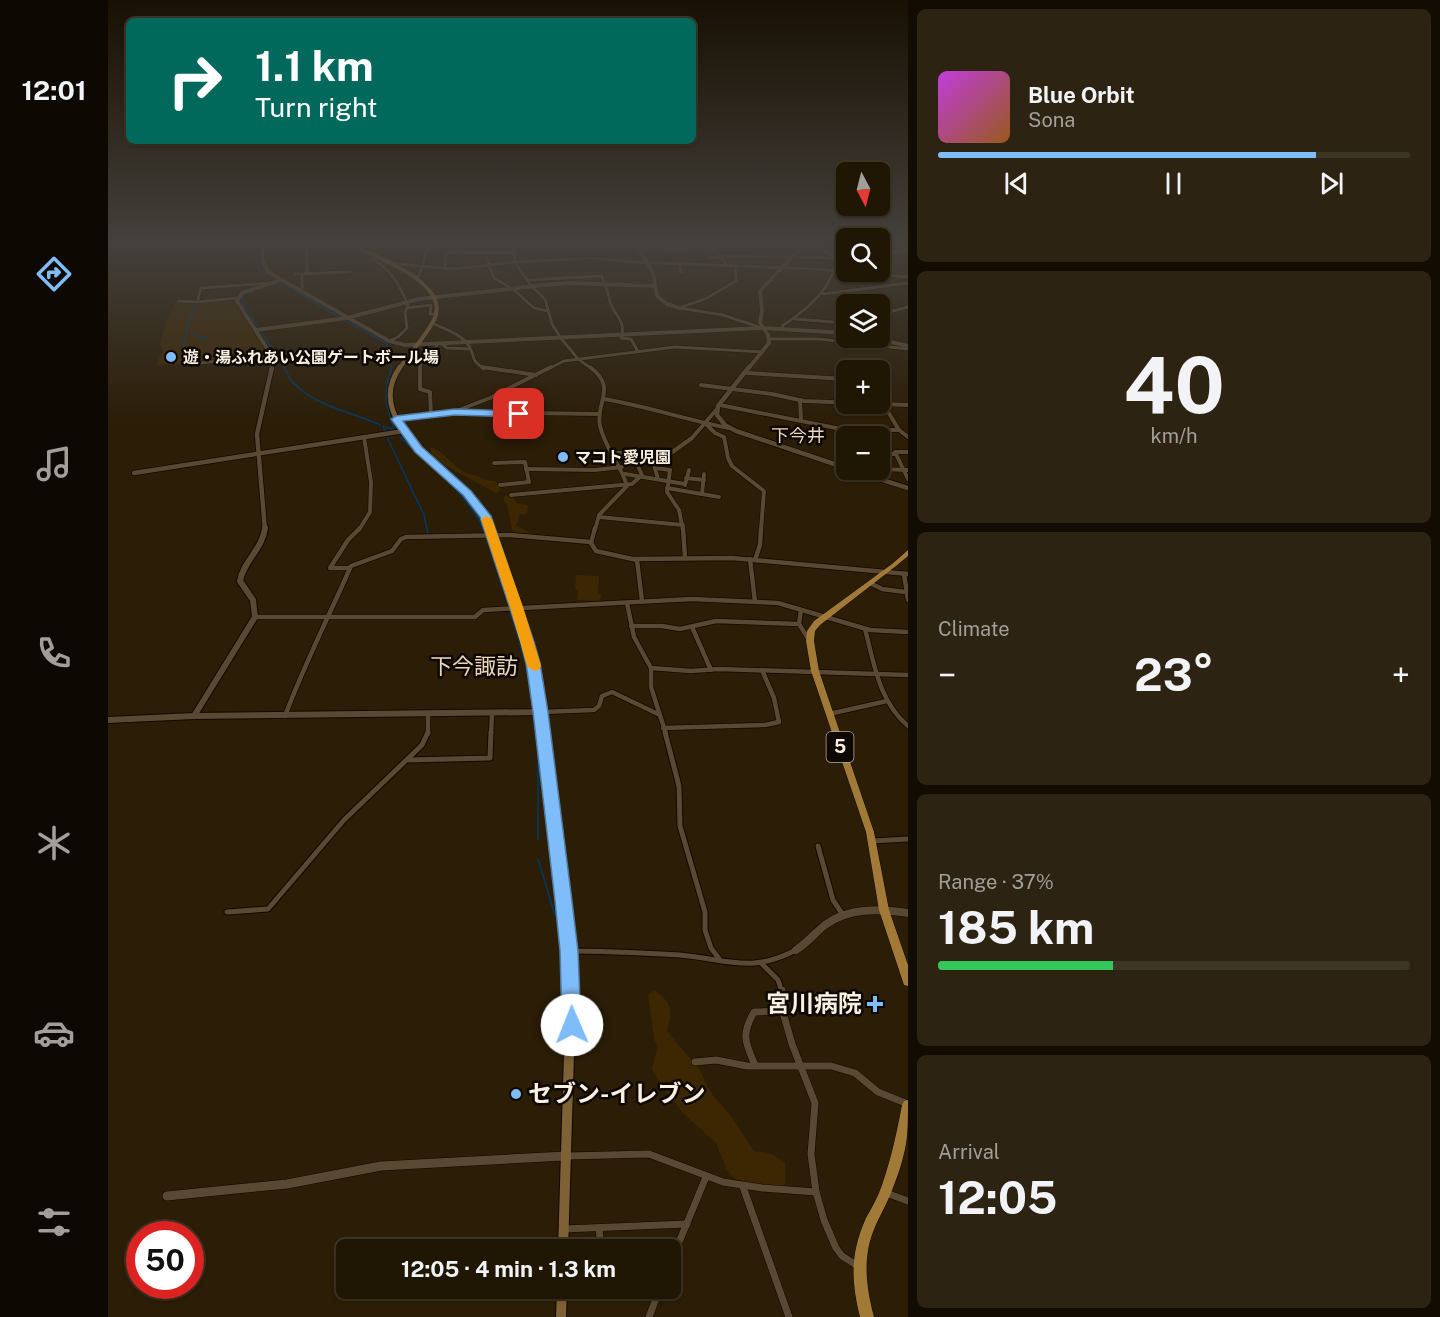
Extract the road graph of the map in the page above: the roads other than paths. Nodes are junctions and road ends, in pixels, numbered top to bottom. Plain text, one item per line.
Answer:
1 (238, 302) edge
2 (320, 302) edge
3 (404, 302) edge
4 (406, 302) edge
5 (435, 302) edge
6 (528, 302) edge
7 (545, 302) edge
8 (610, 302) edge
9 (665, 302) edge
10 (695, 302) edge
11 (761, 302) edge
12 (813, 302) edge
13 (908, 307) edge
14 (407, 308) junction
15 (679, 308) junction
16 (548, 311) junction
17 (890, 312) edge
18 (436, 314) junction
19 (347, 318) junction
20 (794, 318) junction
21 (836, 322) edge
22 (432, 323) junction
23 (762, 328) junction
24 (783, 328) junction
25 (256, 330) junction
26 (836, 332) edge
27 (624, 333) junction
28 (560, 337) junction
29 (769, 339) junction
30 (389, 341) junction
31 (465, 343) junction
32 (890, 343) edge
33 (437, 345) junction
34 (443, 345) junction
35 (415, 346) junction
36 (908, 348) edge
37 (470, 349) junction
38 (637, 350) junction
39 (763, 352) junction
40 (271, 355) junction
41 (578, 358) junction
42 (183, 365) dead end
43 (747, 373) junction
44 (536, 375) junction
45 (836, 379) edge
46 (701, 385) dead end
47 (733, 388) junction
48 (604, 399) junction
49 (800, 400) junction
50 (836, 402) edge
51 (890, 405) edge
52 (908, 405) edge
53 (718, 407) junction
54 (455, 412) junction
55 (600, 414) junction
56 (889, 414) edge
57 (432, 416) junction
58 (396, 419) junction
59 (801, 420) junction
60 (705, 424) junction
61 (729, 428) junction
62 (899, 430) junction
63 (404, 431) junction
64 (364, 437) junction
65 (908, 437) edge
66 (908, 452) edge
67 (258, 453) junction
68 (615, 453) junction
69 (890, 454) edge
70 (895, 454) junction
71 (494, 463) dead end
72 (900, 464) junction
73 (908, 464) edge
74 (836, 465) edge
75 (622, 467) junction
76 (655, 468) junction
77 (890, 469) edge
78 (526, 470) junction
79 (688, 470) dead end
80 (905, 470) edge
81 (134, 473) dead end
82 (625, 474) junction
83 (704, 474) dead end
84 (642, 475) junction
85 (686, 478) junction
86 (908, 478) edge
87 (657, 479) junction
88 (704, 480) junction
89 (889, 480) edge
90 (668, 483) junction
91 (685, 484) junction
92 (500, 485) dead end
93 (627, 486) junction
94 (907, 486) edge
95 (667, 488) junction
96 (685, 491) junction
97 (702, 494) junction
98 (511, 495) dead end
99 (719, 497) dead end
100 (599, 517) junction
101 (683, 525) junction
102 (492, 535) junction
103 (591, 542) junction
104 (908, 552) edge
105 (685, 558) junction
106 (634, 559) junction
107 (752, 560) junction
108 (349, 568) junction
109 (884, 572) junction
110 (906, 574) edge
111 (870, 583) junction
112 (905, 592) junction
113 (908, 600) edge
114 (642, 601) junction
115 (755, 602) junction
116 (627, 603) junction
117 (517, 607) junction
118 (801, 610) junction
119 (255, 617) junction
120 (824, 617) junction
121 (327, 618) junction
122 (799, 624) junction
123 (632, 626) junction
124 (692, 627) junction
125 (865, 629) junction
126 (908, 632) edge
127 (810, 641) junction
128 (651, 668) junction
129 (711, 669) junction
130 (762, 670) junction
131 (815, 671) junction
132 (878, 674) junction
133 (908, 675) edge
134 (887, 701) junction
135 (541, 712) junction
136 (492, 714) junction
137 (829, 714) junction
138 (428, 715) junction
139 (660, 715) junction
140 (194, 716) junction
141 (285, 716) junction
142 (108, 720) edge
143 (908, 726) edge
144 (663, 728) junction
145 (409, 760) junction
146 (908, 839) edge
147 (872, 841) junction
148 (818, 846) dead end
149 (885, 910) junction
150 (227, 912) dead end
151 (908, 913) edge
152 (843, 915) junction
153 (796, 950) joint
154 (569, 951) junction
155 (720, 960) junction
156 (761, 963) junction
157 (908, 982) edge
158 (782, 1011) junction
159 (695, 1062) dead end
160 (755, 1065) junction
161 (801, 1067) junction
162 (908, 1104) edge
163 (904, 1140) edge
164 (565, 1156) junction
165 (706, 1178) junction
166 (743, 1186) junction
167 (816, 1192) junction
168 (886, 1193) junction
169 (167, 1196) dead end
170 (908, 1201) edge
171 (687, 1224) junction
172 (599, 1227) junction
173 (564, 1229) junction
174 (564, 1239) edge
175 (600, 1239) edge
176 (681, 1239) edge
177 (858, 1266) junction
178 (562, 1299) edge
179 (656, 1299) edge
180 (561, 1317) edge
181 (649, 1317) edge
182 (789, 1317) edge
183 (867, 1317) edge

1 - 25 street
2 - 19 street
3 - 19 street
4 - 14 street
5 - 18 main road
6 - 16 street
7 - 16 street
8 - 27 street
9 - 15 street
10 - 15 street
11 - 23 street
12 - 20 street
13 - 17 street
14 - 18 street
14 - 30 street
15 - 23 street
16 - 28 street
18 - 22 main road
19 - 25 street
19 - 30 street
20 - 21 street
20 - 24 street
22 - 31 street
22 - 35 main road
23 - 24 street
23 - 27 street
23 - 29 street
24 - 26 street
25 - 40 street
27 - 28 street
27 - 38 street
28 - 31 street
28 - 41 street
29 - 36 street
29 - 39 street
30 - 35 street
31 - 34 street
31 - 37 street
32 - 36 street
33 - 34 street
33 - 35 street
33 - 57 street
34 - 37 street
35 - 58 main road
37 - 44 street
38 - 39 street
38 - 41 street
39 - 43 street
40 - 42 street
40 - 67 street
41 - 44 street
41 - 48 street
43 - 45 street
43 - 47 street
44 - 54 street
46 - 47 street
47 - 49 street
47 - 53 street
48 - 55 street
48 - 60 street
49 - 50 street
49 - 59 street
51 - 52 street
53 - 59 street
53 - 60 street
53 - 61 street
54 - 55 street
54 - 57 street
55 - 68 street
56 - 62 street
57 - 58 street
58 - 63 main road
59 - 62 street
60 - 61 street
60 - 76 street
60 - 107 street
61 - 74 street
62 - 65 street
63 - 64 street
63 - 102 main road
64 - 67 street
64 - 108 street
66 - 70 street
67 - 81 street
67 - 119 street
68 - 75 street
68 - 84 street
69 - 70 street
70 - 72 street
71 - 78 street
72 - 73 street
72 - 80 street
75 - 78 street
75 - 82 street
76 - 87 street
76 - 90 street
77 - 80 street
78 - 92 street
79 - 85 street
80 - 86 street
82 - 84 street
82 - 93 street
83 - 88 street
84 - 87 street
84 - 93 street
85 - 88 street
85 - 91 street
87 - 90 street
88 - 97 street
89 - 94 street
90 - 91 street
90 - 95 street
91 - 96 street
93 - 98 street
93 - 100 street
95 - 96 street
95 - 101 street
96 - 97 street
97 - 99 street
100 - 101 street
100 - 103 street
101 - 105 street
102 - 103 street
102 - 108 street
102 - 117 main road
103 - 106 street
104 - 109 main road
105 - 106 street
105 - 107 street
106 - 114 street
107 - 109 street
107 - 115 street
108 - 121 street
109 - 110 street
109 - 111 main road
110 - 112 street
111 - 112 street
111 - 120 main road
112 - 113 street
114 - 115 street
114 - 116 street
115 - 118 street
116 - 117 street
116 - 123 street
117 - 121 street
117 - 135 main road
118 - 120 street
118 - 122 street
119 - 121 street
119 - 140 street
120 - 125 street
120 - 127 main road
121 - 141 street
122 - 124 street
122 - 127 street
123 - 124 street
123 - 128 street
124 - 129 street
125 - 126 street
125 - 132 street
127 - 131 main road, 5
128 - 129 street
128 - 139 street
129 - 130 street
130 - 131 street
130 - 144 street
131 - 132 street
131 - 137 main road, 5
132 - 133 street
132 - 134 street
134 - 137 street
134 - 143 street
135 - 136 street
135 - 139 street
135 - 154 main road
136 - 138 street
136 - 145 street
137 - 147 main road, 5
138 - 141 street
138 - 145 street
139 - 144 street
140 - 141 street
140 - 142 street
144 - 155 street
145 - 150 street
146 - 147 street
147 - 149 main road, 5
148 - 152 street
149 - 151 street
149 - 152 street
149 - 157 main road, 5
152 - 153 street
153 - 156 street
154 - 155 street
154 - 164 main road
155 - 156 street
156 - 158 street
158 - 160 street
158 - 161 street
159 - 160 street
160 - 161 street
161 - 162 street
161 - 167 street
162 - 163 main road
163 - 168 main road
164 - 165 street
164 - 169 street
164 - 173 main road
165 - 166 street
165 - 171 street
166 - 167 street
166 - 182 street
167 - 177 street
168 - 170 street
168 - 177 main road
171 - 172 street
171 - 176 street
172 - 173 street
172 - 175 street
173 - 174 main road
177 - 183 main road
178 - 180 main road
179 - 181 street

